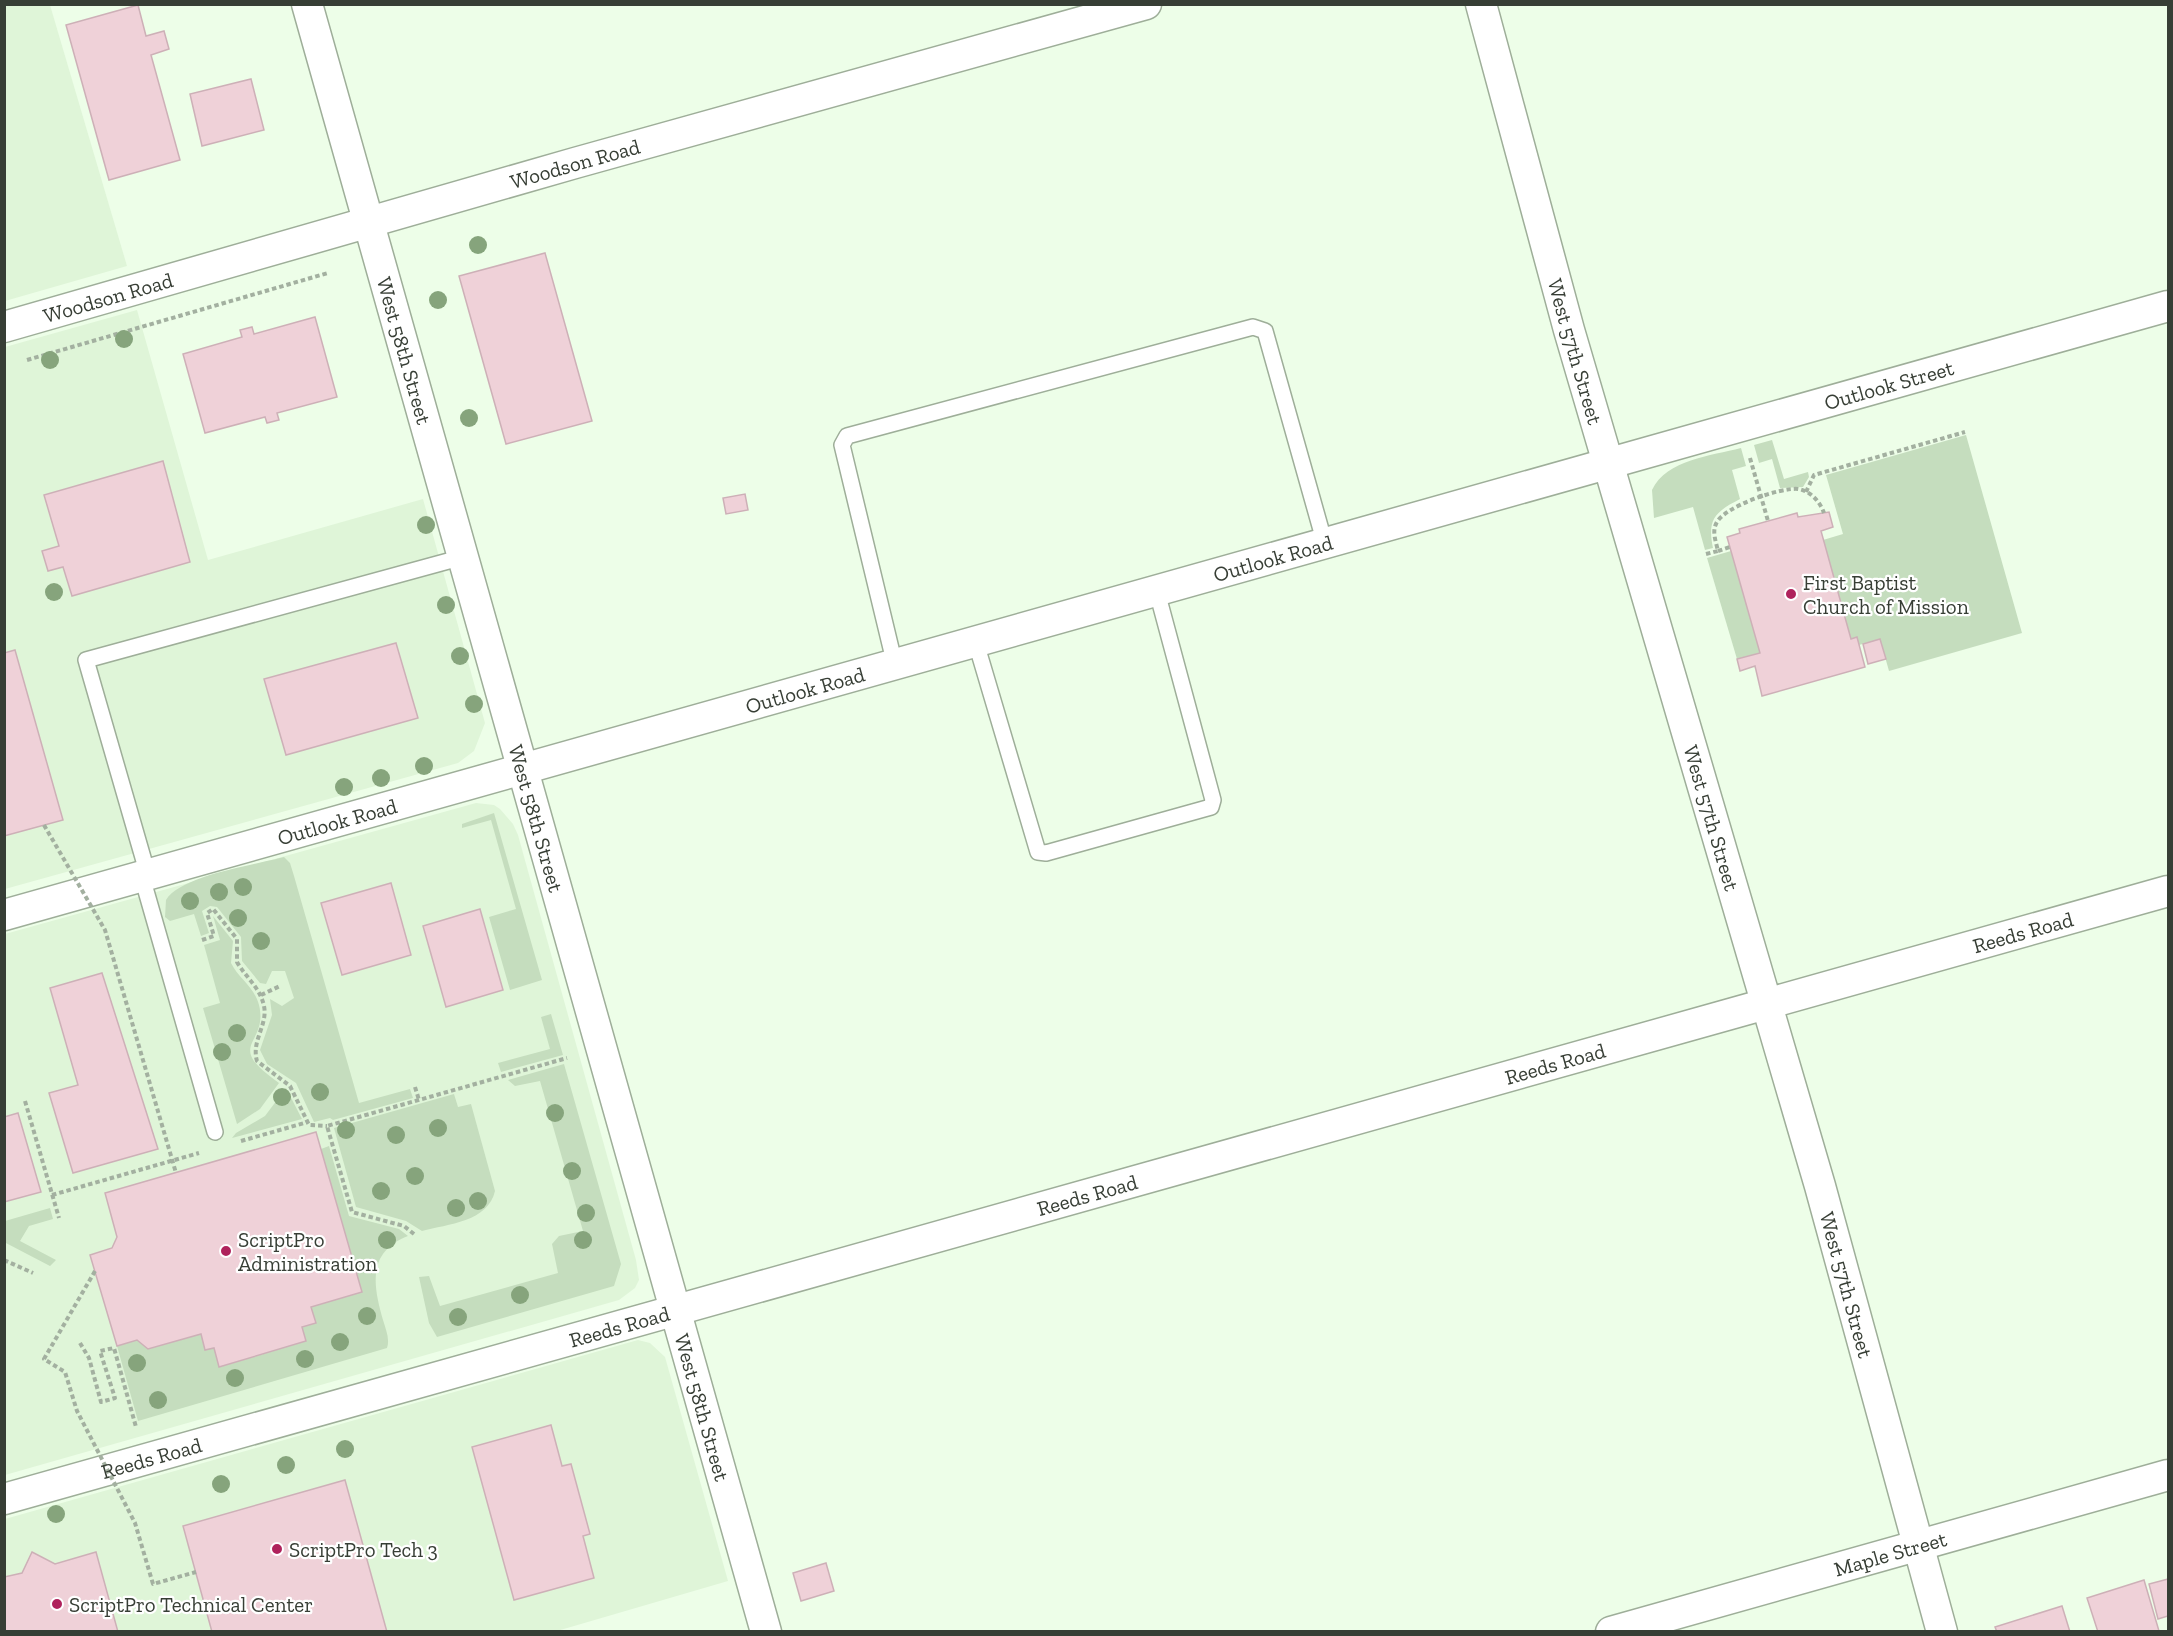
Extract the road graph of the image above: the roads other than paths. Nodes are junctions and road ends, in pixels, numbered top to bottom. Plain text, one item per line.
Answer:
1 (307, 4) edge
2 (1146, 4) edge
3 (1481, 4) edge
4 (369, 224) junction
5 (2169, 306) edge
6 (4, 327) edge
7 (1608, 464) junction
8 (1325, 544) junction
9 (463, 557) junction
10 (1157, 592) junction
11 (976, 643) junction
12 (895, 665) junction
13 (523, 770) junction
14 (145, 876) junction
15 (2169, 891) edge
16 (4, 915) edge
17 (1765, 1004) junction
18 (215, 1131) dead end
19 (676, 1309) junction
20 (2169, 1475) edge
21 (4, 1499) edge
22 (1918, 1545) junction
23 (766, 1632) edge
24 (1611, 1632) edge
25 (1942, 1632) edge

1 - 4 street, West 58th Street
2 - 4 street, Woodson Road
3 - 7 street, West 57th Street
4 - 6 street, Woodson Road
4 - 9 street, West 58th Street
5 - 7 street, Outlook Street
7 - 8 street, Outlook Road
7 - 17 street, West 57th Street
8 - 10 street, Outlook Road
8 - 12 lane
9 - 13 street, West 58th Street
9 - 14 lane
10 - 11 street, Outlook Road
10 - 11 lane
11 - 12 street, Outlook Road
12 - 13 street, Outlook Road
13 - 14 street, Outlook Road
13 - 19 street, West 58th Street
14 - 16 street, Outlook Road
14 - 18 lane
15 - 17 street, Reeds Road
17 - 19 street, Reeds Road
17 - 22 street, West 57th Street
19 - 21 street, Reeds Road
19 - 23 street, West 58th Street
20 - 22 street, Maple Street
22 - 24 street, Maple Street
22 - 25 street, West 57th Street

